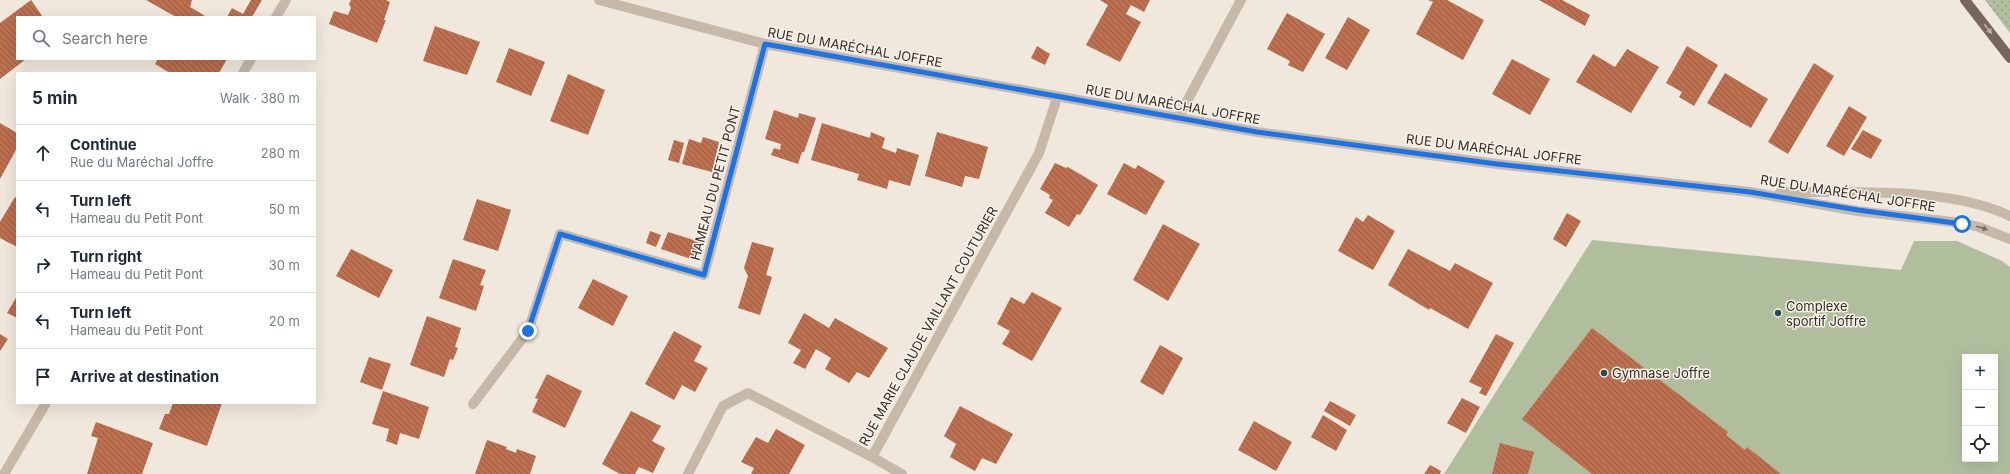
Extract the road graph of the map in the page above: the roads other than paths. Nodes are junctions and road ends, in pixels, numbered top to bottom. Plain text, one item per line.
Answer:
1 (286, 0) edge
2 (600, 0) edge
3 (1241, 0) edge
4 (1965, 0) edge
5 (277, 16) edge
6 (765, 44) junction
7 (2010, 58) edge
8 (250, 60) edge
9 (243, 72) edge
10 (1057, 98) junction
11 (1178, 118) junction
12 (1750, 192) junction
13 (2010, 216) edge
14 (2010, 239) edge
15 (45, 404) edge
16 (473, 404) dead end
17 (872, 457) junction
18 (4, 474) edge
19 (688, 474) edge
20 (902, 474) edge

1 - 5 street
2 - 6 street, RUE DU MARÉCHAL JOFFRE
3 - 11 street
4 -> 7 main road
6 - 10 street, RUE DU MARÉCHAL JOFFRE
6 - 16 street, HAMEAU DU PETIT PONT
8 - 9 street
10 - 11 street, RUE DU MARÉCHAL JOFFRE
10 - 17 street, RUE MARIE CLAUDE VAILLANT COUTURIER
11 - 12 street, RUE DU MARÉCHAL JOFFRE
12 - 13 street, RUE DU MARÉCHAL JOFFRE
12 -> 14 street, RUE DU MARÉCHAL JOFFRE
15 - 18 street
17 - 19 street, RUE MARIE CLAUDE VAILLANT COUTURIER
17 - 20 street

